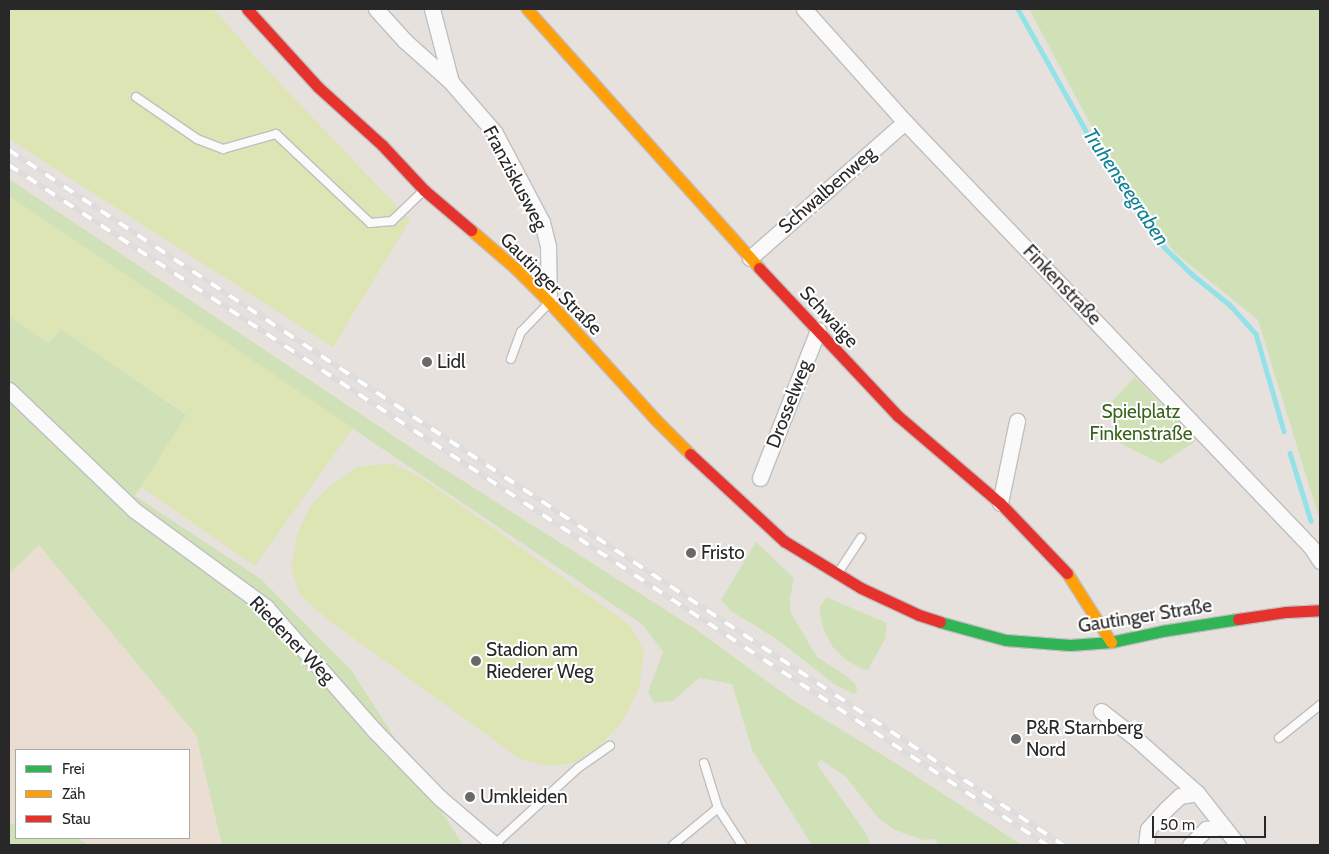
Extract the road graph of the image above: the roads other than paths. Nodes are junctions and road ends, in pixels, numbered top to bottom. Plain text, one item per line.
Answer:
1 (247, 9) edge
2 (376, 9) edge
3 (432, 9) edge
4 (527, 9) edge
5 (804, 9) edge
6 (451, 82) junction
7 (136, 97) dead end
8 (905, 122) junction
9 (424, 190) junction
10 (750, 258) junction
11 (549, 302) junction
12 (818, 330) junction
13 (510, 359) dead end
14 (9, 390) edge
15 (1017, 421) dead end
16 (760, 478) dead end
17 (1000, 503) junction
18 (861, 538) dead end
19 (1320, 561) edge
20 (837, 574) junction
21 (1320, 610) edge
22 (1111, 642) junction
23 (1320, 705) edge
24 (1101, 711) dead end
25 (1279, 738) dead end
26 (610, 746) dead end
27 (704, 763) dead end
28 (1197, 793) junction
29 (718, 808) junction
30 (1224, 827) junction
31 (494, 845) edge
32 (673, 845) edge
33 (742, 845) edge
34 (1146, 845) edge
35 (1190, 845) edge
36 (1238, 845) edge

1 - 9 main road, Gautinger Straße
2 - 6 street
3 - 6 street, Franziskusweg
4 - 10 main road, Schwaige
5 - 8 street, Finkenstraße
6 - 11 street, Franziskusweg
7 - 9 lane
8 - 10 street, Schwalbenweg
8 - 19 street, Finkenstraße
9 - 11 main road, Gautinger Straße
10 - 12 main road, Schwaige
11 - 13 lane
11 - 20 main road, Gautinger Straße
12 - 16 street, Drosselweg
12 - 17 main road, Schwaige
14 - 31 street, Riedener Weg
15 - 17 street
17 - 22 main road, Schwaige
18 - 20 lane
20 - 22 main road, Gautinger Straße
21 - 22 main road, Gautinger Straße
23 - 25 lane
24 - 28 street
26 - 31 lane
27 - 29 lane
28 - 30 street
28 - 34 street
29 - 32 lane
29 - 33 lane
30 - 35 street
30 - 36 street

